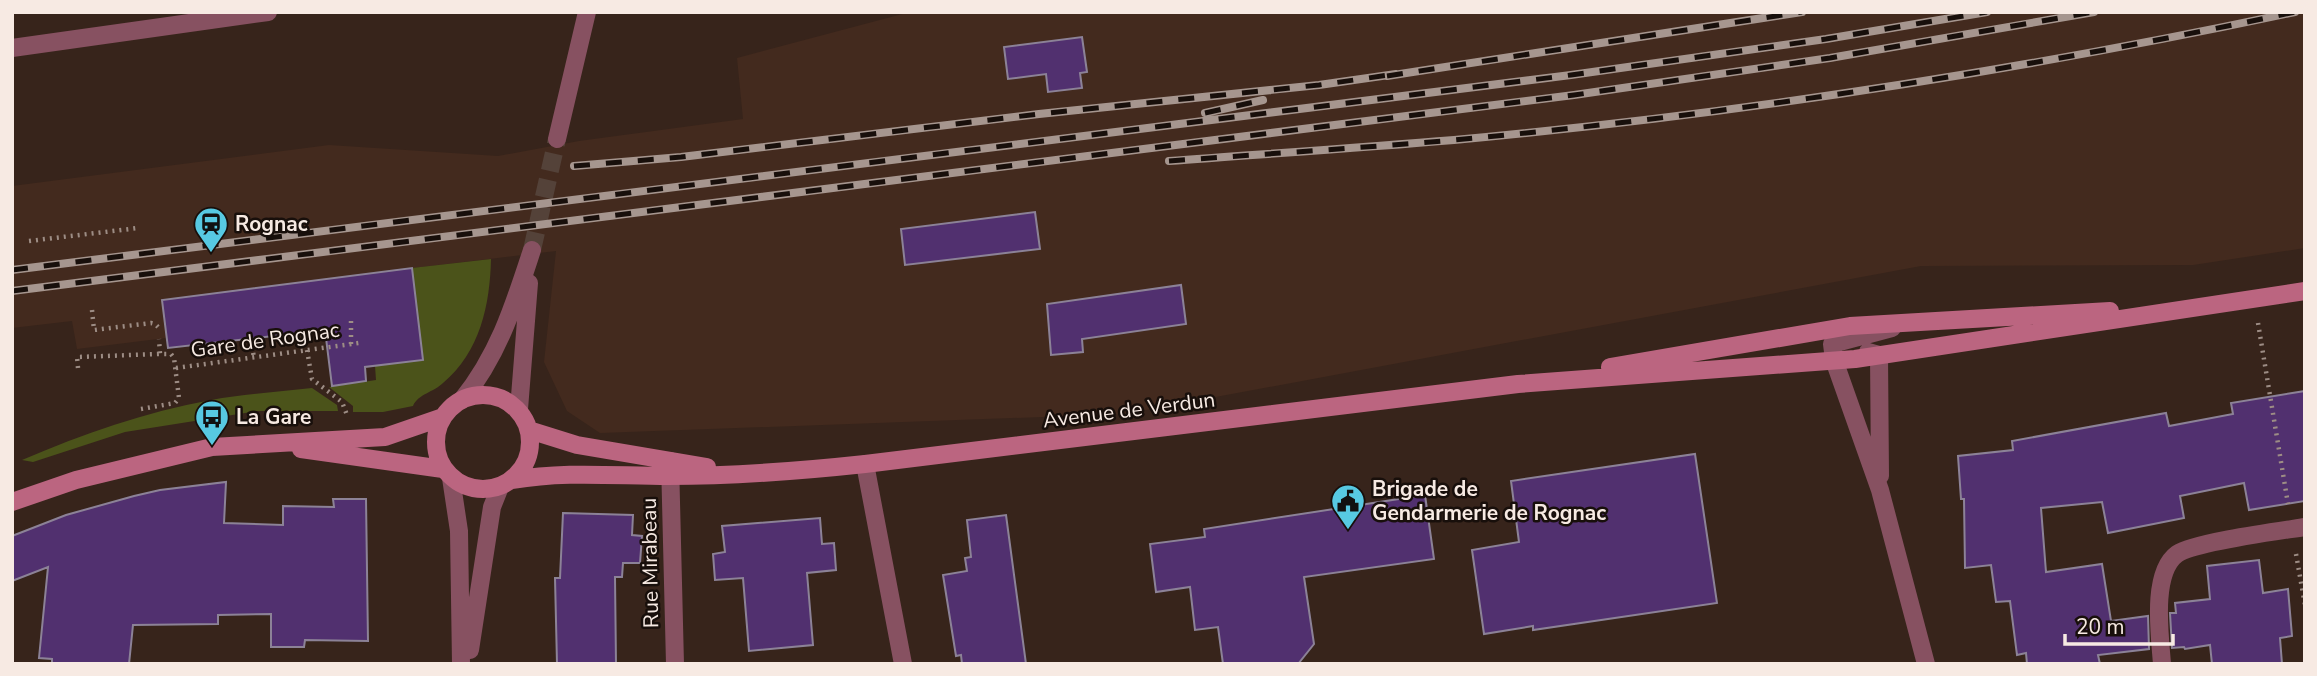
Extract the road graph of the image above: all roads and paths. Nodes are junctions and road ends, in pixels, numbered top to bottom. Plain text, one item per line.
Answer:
1 (268, 12) edge
2 (587, 12) edge
3 (12, 48) edge
4 (557, 139) tunnel mouth
5 (138, 228) dead end
6 (30, 241) dead end
7 (2305, 291) edge
8 (2254, 300) junction
9 (2235, 303) junction
10 (92, 310) dead end
11 (351, 316) dead end
12 (1909, 323) junction
13 (158, 327) dead end
14 (1790, 335) junction
15 (159, 339) dead end
16 (251, 339) dead end
17 (359, 342) dead end
18 (351, 344) junction
19 (307, 350) junction
20 (1833, 352) junction
21 (160, 354) junction
22 (1879, 355) junction
23 (254, 358) junction
24 (78, 368) dead end
25 (176, 368) junction
26 (1518, 384) junction
27 (462, 400) junction
28 (141, 409) dead end
29 (519, 409) junction
30 (443, 417) junction
31 (348, 419) dead end
32 (529, 430) junction
33 (256, 443) junction
34 (865, 464) junction
35 (671, 469) junction
36 (447, 474) junction
37 (507, 484) junction
38 (1880, 490) junction
39 (12, 502) edge
40 (2298, 528) edge
41 (2305, 605) edge
42 (461, 664) edge
43 (468, 664) edge
44 (675, 664) edge
45 (903, 664) edge
46 (1926, 664) edge
47 (2162, 664) edge

1 - 3 street
2 - 4 street
5 - 6 path
7 - 8 main road
8 - 9 main road
8 - 40 path
9 - 12 main road
9 - 22 main road
10 - 13 path
11 - 18 path
12 - 14 main road
12 - 20 street
14 - 20 street
14 - 26 main road
15 - 21 path
16 - 23 path
17 - 18 path, Gare de Rognac
18 - 19 path, Gare de Rognac
19 - 23 path, Gare de Rognac
19 - 31 path
20 - 22 main road
20 - 26 main road
20 - 38 street
21 - 24 path
21 - 25 path
22 - 38 street
23 - 25 path, Gare de Rognac
25 - 28 path
26 - 34 main road, Avenue de Verdun
27 - 29 main road
27 - 29 street
27 - 30 main road, Avenue de Verdun
29 - 32 main road
30 - 33 main road, Avenue de Verdun
30 - 36 main road
32 - 35 main road, Avenue de Verdun
32 - 37 main road
33 - 36 main road, Avenue de Verdun
33 - 39 main road, Avenue de Verdun
34 - 35 main road, Avenue de Verdun
34 - 45 street
35 - 37 main road, Avenue de Verdun
35 - 44 street, Rue Mirabeau
36 - 37 main road, Avenue de Verdun
36 - 42 street
37 - 43 street
38 - 46 street
40 - 41 path
40 - 47 street

